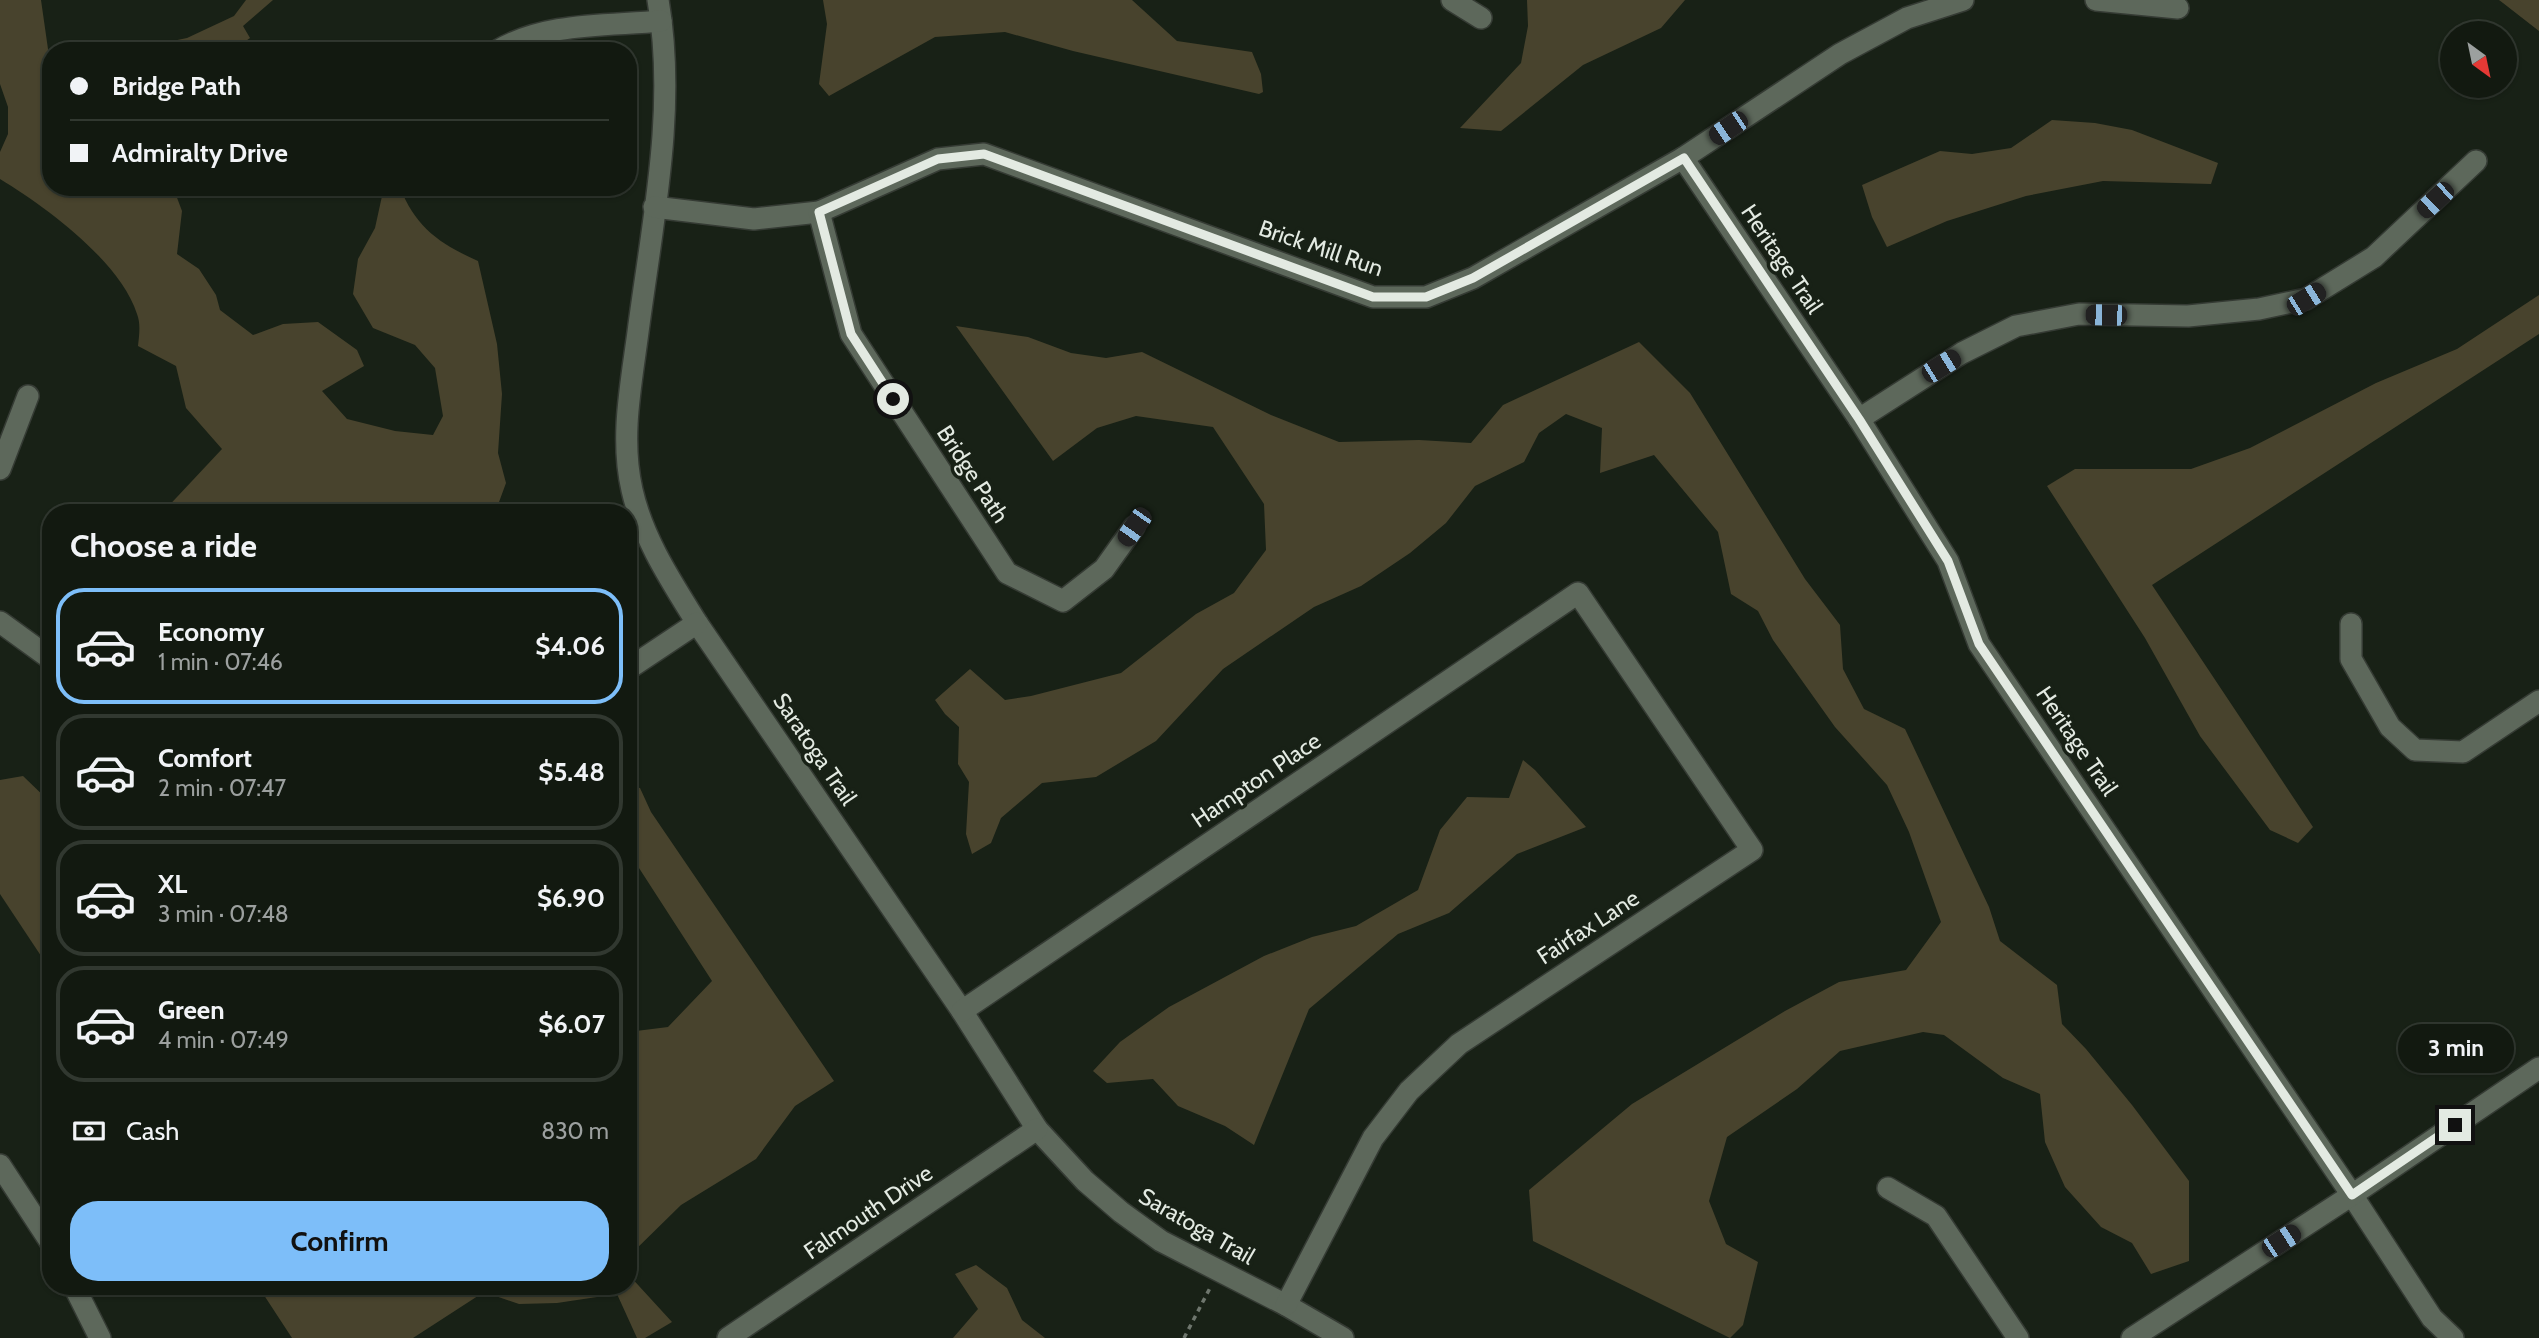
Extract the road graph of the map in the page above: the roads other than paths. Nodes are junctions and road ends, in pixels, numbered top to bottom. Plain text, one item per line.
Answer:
1 (1452, 0) edge
2 (1963, 0) edge
3 (2096, 0) edge
4 (2178, 8) dead end
5 (660, 11) edge
6 (1481, 18) dead end
7 (514, 42) edge
8 (1684, 158) junction
9 (2476, 161) dead end
10 (654, 207) junction
11 (819, 212) junction
12 (28, 396) dead end
13 (1859, 419) junction
14 (0, 469) edge
15 (637, 504) edge
16 (637, 505) edge
17 (1134, 527) dead end
18 (1578, 593) joint
19 (0, 622) edge
20 (697, 623) junction
21 (2351, 624) dead end
22 (42, 652) edge
23 (637, 662) edge
24 (2539, 701) edge
25 (962, 1011) junction
26 (2539, 1068) edge
27 (1037, 1129) junction
28 (0, 1165) edge
29 (1888, 1188) dead end
30 (2352, 1195) junction
31 (42, 1229) edge
32 (78, 1295) edge
33 (1286, 1305) junction
34 (100, 1338) edge
35 (728, 1338) edge
36 (1343, 1338) edge
37 (2018, 1338) edge
38 (2132, 1338) edge
39 (2453, 1338) edge

1 - 6 street
2 - 8 street, Brick Mill Run
3 - 4 street
5 - 7 street
5 - 10 street, Saratoga Trail
8 - 11 street, Brick Mill Run
8 - 13 street, Heritage Trail
9 - 13 street
10 - 11 street, Brick Mill Run
10 - 15 street, Saratoga Trail
11 - 17 street, Bridge Path
12 - 14 street
13 - 30 street, Heritage Trail
16 - 20 street, Saratoga Trail
18 - 25 street, Hampton Place
18 - 33 street, Fairfax Lane
19 - 22 street
20 - 23 street
20 - 25 street, Saratoga Trail
21 - 24 street
25 - 27 street, Saratoga Trail
26 - 30 street
27 - 33 street, Saratoga Trail
27 - 35 street, Falmouth Drive
28 - 31 street
29 - 37 street
30 - 38 street
30 - 39 street, Heritage Trail
32 - 34 street
33 - 36 street, Saratoga Trail

